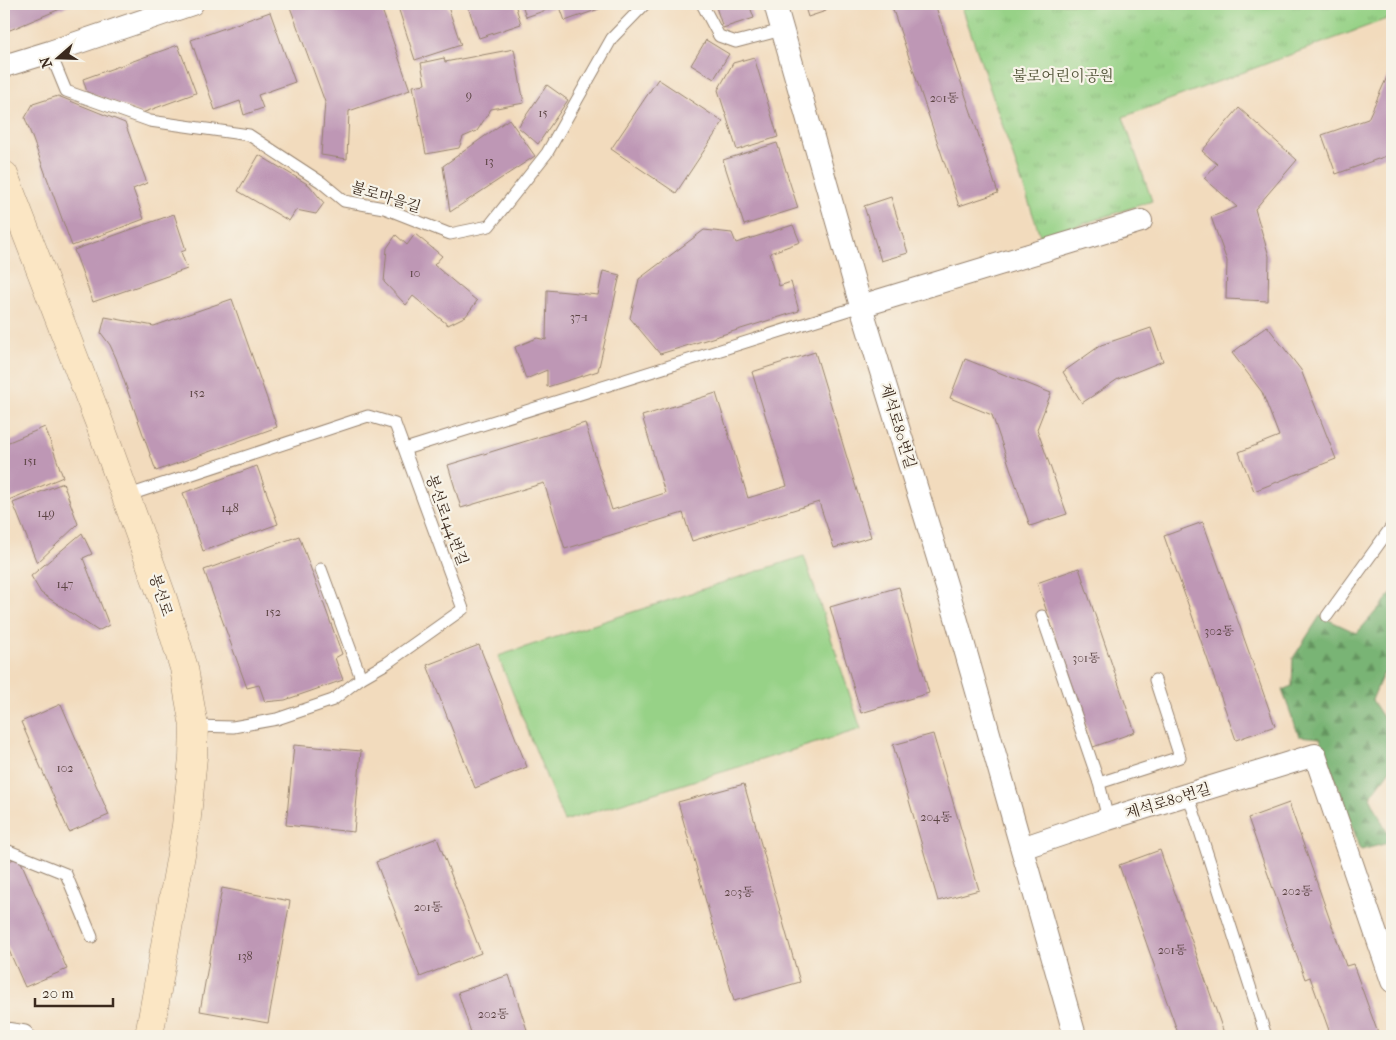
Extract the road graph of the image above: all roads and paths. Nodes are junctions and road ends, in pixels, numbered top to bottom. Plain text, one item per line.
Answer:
1 (192, 4) edge
2 (645, 4) edge
3 (702, 4) edge
4 (775, 4) edge
5 (782, 30) junction
6 (50, 52) junction
7 (4, 66) edge
8 (4, 175) edge
9 (1141, 221) dead end
10 (861, 306) junction
11 (405, 449) junction
12 (126, 496) junction
13 (1392, 526) edge
14 (321, 569) dead end
15 (1042, 616) dead end
16 (1327, 616) dead end
17 (361, 678) junction
18 (1155, 680) dead end
19 (194, 726) junction
20 (1098, 783) junction
21 (1188, 794) junction
22 (1108, 819) junction
23 (4, 848) edge
24 (1022, 848) junction
25 (92, 937) dead end
26 (1392, 981) edge
27 (4, 1033) edge
28 (23, 1036) edge
29 (149, 1036) edge
30 (1076, 1036) edge
31 (1266, 1036) edge

1 - 6 street
2 - 6 lane, 불로마을길
3 - 5 lane
4 - 5 street, 제석로80번길
5 - 10 street, 제석로80번길
6 - 7 street
8 - 12 main road, 봉선로
9 - 10 street
10 - 11 lane
10 - 24 street, 제석로80번길
11 - 12 lane, 봉선로144번길
11 - 17 lane, 봉선로144번길
12 - 19 main road, 봉선로
13 - 16 lane
14 - 17 lane
15 - 20 lane
17 - 19 lane, 봉선로144번길
18 - 20 lane
19 - 29 main road, 봉선로
20 - 22 lane
21 - 22 street, 제석로80번길
21 - 26 street, 제석로80번길
21 - 31 lane
22 - 24 street, 제석로80번길
23 - 25 lane
24 - 30 street, 제석로80번길
27 - 28 street

